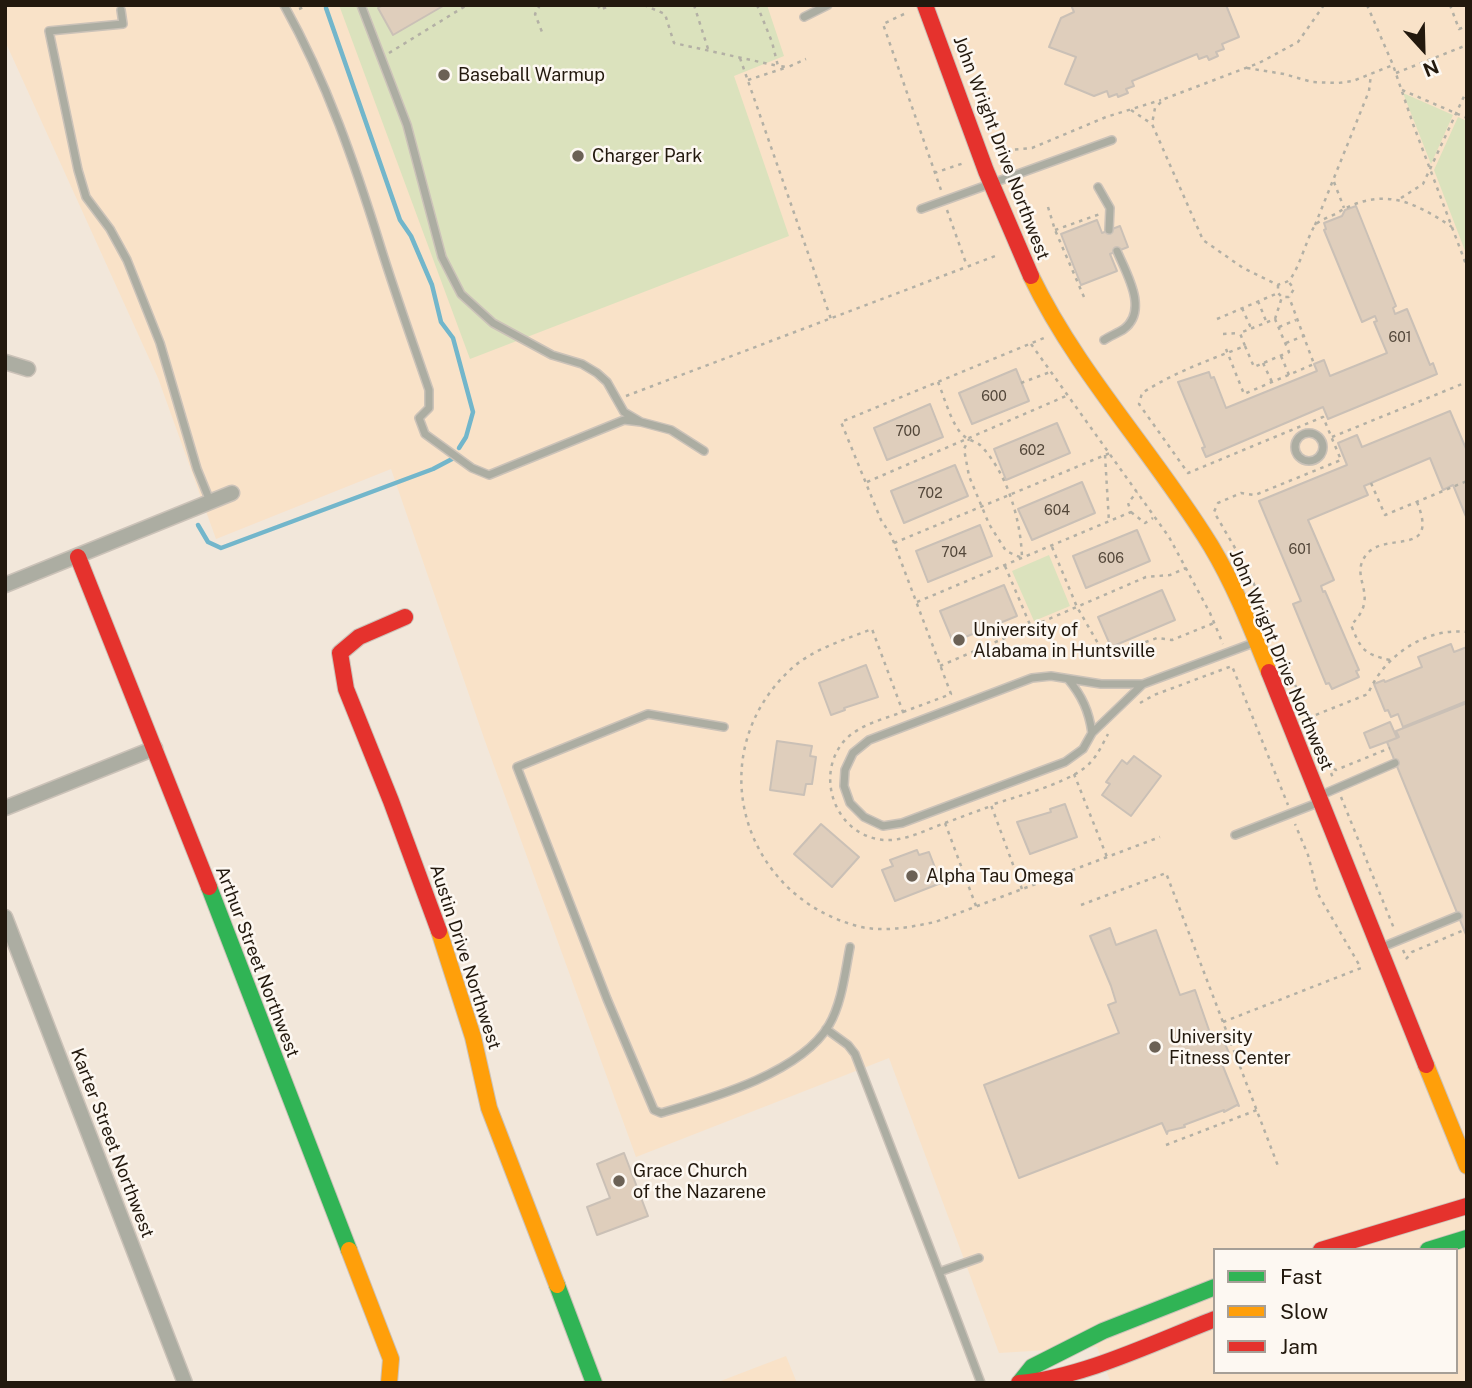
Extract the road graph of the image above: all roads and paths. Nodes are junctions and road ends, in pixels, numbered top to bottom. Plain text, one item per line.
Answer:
1 (284, 5) edge
2 (360, 5) edge
3 (467, 5) edge
4 (540, 5) edge
5 (598, 5) edge
6 (611, 5) edge
7 (644, 5) edge
8 (694, 5) edge
9 (757, 5) edge
10 (828, 5) edge
11 (925, 5) edge
12 (1324, 5) edge
13 (1369, 5) edge
14 (1450, 5) edge
15 (121, 10) dead end
16 (904, 14) dead end
17 (804, 17) dead end
18 (1467, 26) edge
19 (542, 32) dead end
20 (1467, 46) edge
21 (709, 52) junction
22 (382, 57) junction
23 (740, 58) junction
24 (806, 59) dead end
25 (1393, 65) junction
26 (778, 66) junction
27 (788, 66) junction
28 (1247, 68) junction
29 (1396, 73) junction
30 (1371, 74) junction
31 (747, 80) junction
32 (1400, 89) junction
33 (1467, 90) edge
34 (1164, 99) junction
35 (1131, 110) junction
36 (1457, 113) junction
37 (1467, 118) edge
38 (1152, 124) junction
39 (1112, 140) dead end
40 (998, 151) dead end
41 (967, 161) dead end
42 (1430, 171) junction
43 (934, 173) junction
44 (1334, 181) junction
45 (992, 183) junction
46 (1098, 187) dead end
47 (1399, 199) junction
48 (944, 201) junction
49 (1048, 207) dead end
50 (1345, 208) junction
51 (922, 209) dead end
52 (1100, 214) dead end
53 (1315, 225) junction
54 (1452, 228) junction
55 (1055, 230) junction
56 (1109, 230) dead end
57 (1117, 251) dead end
58 (998, 255) dead end
59 (967, 267) junction
60 (1467, 267) edge
61 (1288, 281) junction
62 (1278, 285) junction
63 (1278, 293) junction
64 (1282, 297) junction
65 (1289, 297) junction
66 (1084, 298) dead end
67 (1258, 302) junction
68 (1242, 308) junction
69 (1298, 318) junction
70 (831, 319) junction
71 (1217, 319) dead end
72 (1275, 319) junction
73 (1267, 322) junction
74 (1278, 327) junction
75 (1251, 328) junction
76 (1060, 331) junction
77 (1240, 333) junction
78 (1223, 334) dead end
79 (1305, 336) junction
80 (1104, 340) dead end
81 (1031, 344) junction
82 (1285, 344) junction
83 (1245, 346) junction
84 (1227, 351) junction
85 (1281, 356) junction
86 (5, 362) edge
87 (1263, 363) junction
88 (29, 369) dead end
89 (1050, 372) junction
90 (1289, 375) junction
91 (938, 382) junction
92 (1272, 382) junction
93 (1467, 382) edge
94 (1021, 383) dead end
95 (1066, 396) junction
96 (616, 400) junction
97 (641, 422) junction
98 (1304, 433) joint
99 (1332, 437) junction
100 (969, 439) junction
101 (704, 451) dead end
102 (1107, 454) junction
103 (1467, 481) edge
104 (866, 482) junction
105 (1371, 483) dead end
106 (1137, 492) junction
107 (232, 493) dead end
108 (1009, 495) junction
109 (210, 501) junction
110 (1417, 502) junction
111 (981, 507) junction
112 (1131, 512) junction
113 (1155, 517) junction
114 (1109, 522) junction
115 (894, 543) junction
116 (1052, 546) junction
117 (78, 557) junction
118 (1022, 558) junction
119 (1005, 566) junction
120 (1187, 568) junction
121 (5, 585) edge
122 (916, 603) junction
123 (1077, 607) junction
124 (405, 617) dead end
125 (1214, 623) junction
126 (1031, 627) junction
127 (1467, 632) edge
128 (1257, 642) junction
129 (1227, 653) junction
130 (1390, 660) junction
131 (940, 666) junction
132 (1232, 666) junction
133 (1068, 679) junction
134 (1143, 684) junction
135 (1137, 705) dead end
136 (903, 712) dead end
137 (1308, 718) junction
138 (1114, 726) dead end
139 (724, 727) dead end
140 (1092, 733) junction
141 (155, 748) junction
142 (1390, 748) dead end
143 (1395, 763) dead end
144 (1328, 765) junction
145 (1074, 774) junction
146 (1337, 788) junction
147 (1319, 799) junction
148 (991, 806) junction
149 (5, 808) edge
150 (1291, 813) junction
151 (945, 823) dead end
152 (1235, 835) dead end
153 (1160, 837) dead end
154 (1107, 857) junction
155 (1022, 889) junction
156 (999, 897) dead end
157 (1081, 905) dead end
158 (1458, 916) dead end
159 (5, 917) edge
160 (1464, 930) dead end
161 (1398, 940) junction
162 (850, 947) dead end
163 (1379, 948) junction
164 (1407, 959) junction
165 (1387, 967) junction
166 (1223, 1021) junction
167 (826, 1029) junction
168 (1257, 1110) junction
169 (1166, 1145) dead end
170 (1278, 1166) dead end
171 (1467, 1166) edge
172 (1467, 1206) edge
173 (1467, 1238) edge
174 (1328, 1248) edge
175 (1434, 1248) edge
176 (979, 1258) dead end
177 (939, 1272) junction
178 (1213, 1288) edge
179 (1213, 1320) edge
180 (185, 1383) edge
181 (389, 1383) edge
182 (594, 1383) edge
183 (981, 1383) edge
184 (1019, 1383) edge

1 - 97 lane
2 - 22 lane
3 - 22 path
4 - 19 path
5 - 6 path
7 - 21 path
8 - 21 path
9 - 26 path
10 - 17 lane
11 - 45 street, John Wright Drive Northwest
12 - 28 path
13 - 25 path
14 - 18 path
15 - 109 lane
16 - 43 path
20 - 29 path
21 - 23 path
22 - 96 lane
23 - 26 path
23 - 31 path
24 - 27 path
25 - 29 path
25 - 30 path
26 - 27 path
27 - 31 path
28 - 30 path
28 - 34 path
29 - 32 path
30 - 44 path
31 - 70 path
32 - 36 path
32 - 42 path
33 - 36 path
34 - 35 path
34 - 38 path
35 - 38 path
35 - 40 path
36 - 37 path
36 - 42 path
38 - 62 path
39 - 45 lane
41 - 43 path
42 - 47 path
42 - 54 path
43 - 48 path
44 - 50 path
44 - 53 path
45 - 48 lane
45 - 76 street, John Wright Drive Northwest
46 - 56 lane
47 - 50 path
47 - 54 path
48 - 51 lane
48 - 59 path
49 - 55 path
50 - 53 path
52 - 55 path
53 - 61 path
54 - 60 path
55 - 66 path
57 - 80 lane
58 - 59 path
59 - 70 path
61 - 62 path
61 - 65 path
62 - 63 path
63 - 64 path
63 - 67 path
64 - 65 path
64 - 72 path
65 - 69 path
67 - 68 path
67 - 73 path
68 - 71 path
68 - 75 path
69 - 74 path
69 - 79 path
70 - 96 path
72 - 73 path
72 - 74 path
73 - 75 path
74 - 82 path
75 - 77 path
76 - 81 path
76 - 128 street, John Wright Drive Northwest
77 - 78 path
77 - 83 path
79 - 82 path
79 - 90 path
81 - 89 path
81 - 91 path
82 - 85 path
83 - 84 path
83 - 87 path
84 - 92 path
84 - 99 path
85 - 87 path
85 - 90 path
86 - 88 street
87 - 92 path
89 - 94 path
89 - 95 path
90 - 92 path
91 - 100 path
91 - 104 path
93 - 99 path
95 - 100 path
95 - 102 path
96 - 97 lane
97 - 101 lane
98 - 98 lane
99 - 137 path
100 - 104 path
100 - 108 path
100 - 111 path
102 - 106 path
102 - 108 path
102 - 114 path
103 - 110 path
104 - 115 path
105 - 110 path
106 - 112 path
106 - 113 path
107 - 109 street
108 - 111 path
108 - 118 path
109 - 117 street
110 - 130 path
111 - 115 path
111 - 118 path
112 - 113 path
112 - 114 path
113 - 120 path
114 - 116 path
115 - 122 path
116 - 118 path
116 - 123 path
117 - 121 street
117 - 141 street, Arthur Street Northwest
118 - 119 path
119 - 122 path
119 - 126 path
120 - 123 path
120 - 125 path
122 - 131 path
123 - 125 path
123 - 126 path
124 - 182 street, Austin Drive Northwest
125 - 129 path
126 - 131 path
127 - 130 path
128 - 129 lane
128 - 147 street, John Wright Drive Northwest
129 - 132 path
129 - 134 lane
130 - 137 path
131 - 136 path
132 - 135 path
132 - 150 path
133 - 134 lane
133 - 140 lane
133 - 140 lane
134 - 140 lane
137 - 144 path
138 - 145 path
139 - 167 lane
141 - 149 street
141 - 181 street, Arthur Street Northwest
142 - 144 path
143 - 146 lane
144 - 146 path
145 - 148 path
145 - 154 path
146 - 147 lane
146 - 161 path
147 - 150 lane
147 - 163 street, John Wright Drive Northwest
148 - 151 path
148 - 155 path
150 - 152 lane
150 - 166 path
153 - 154 path
154 - 155 path
155 - 156 path
157 - 166 path
158 - 161 lane
159 - 180 street, Karter Street Northwest
160 - 164 path
161 - 163 lane
161 - 164 path
162 - 167 lane
163 - 165 street, John Wright Drive Northwest
164 - 165 path
165 - 171 street, John Wright Drive Northwest
166 - 168 path
167 - 177 lane
168 - 169 path
168 - 170 path
172 - 174 street
173 - 175 street
176 - 177 lane
177 - 183 lane
178 - 184 street
179 - 184 street

